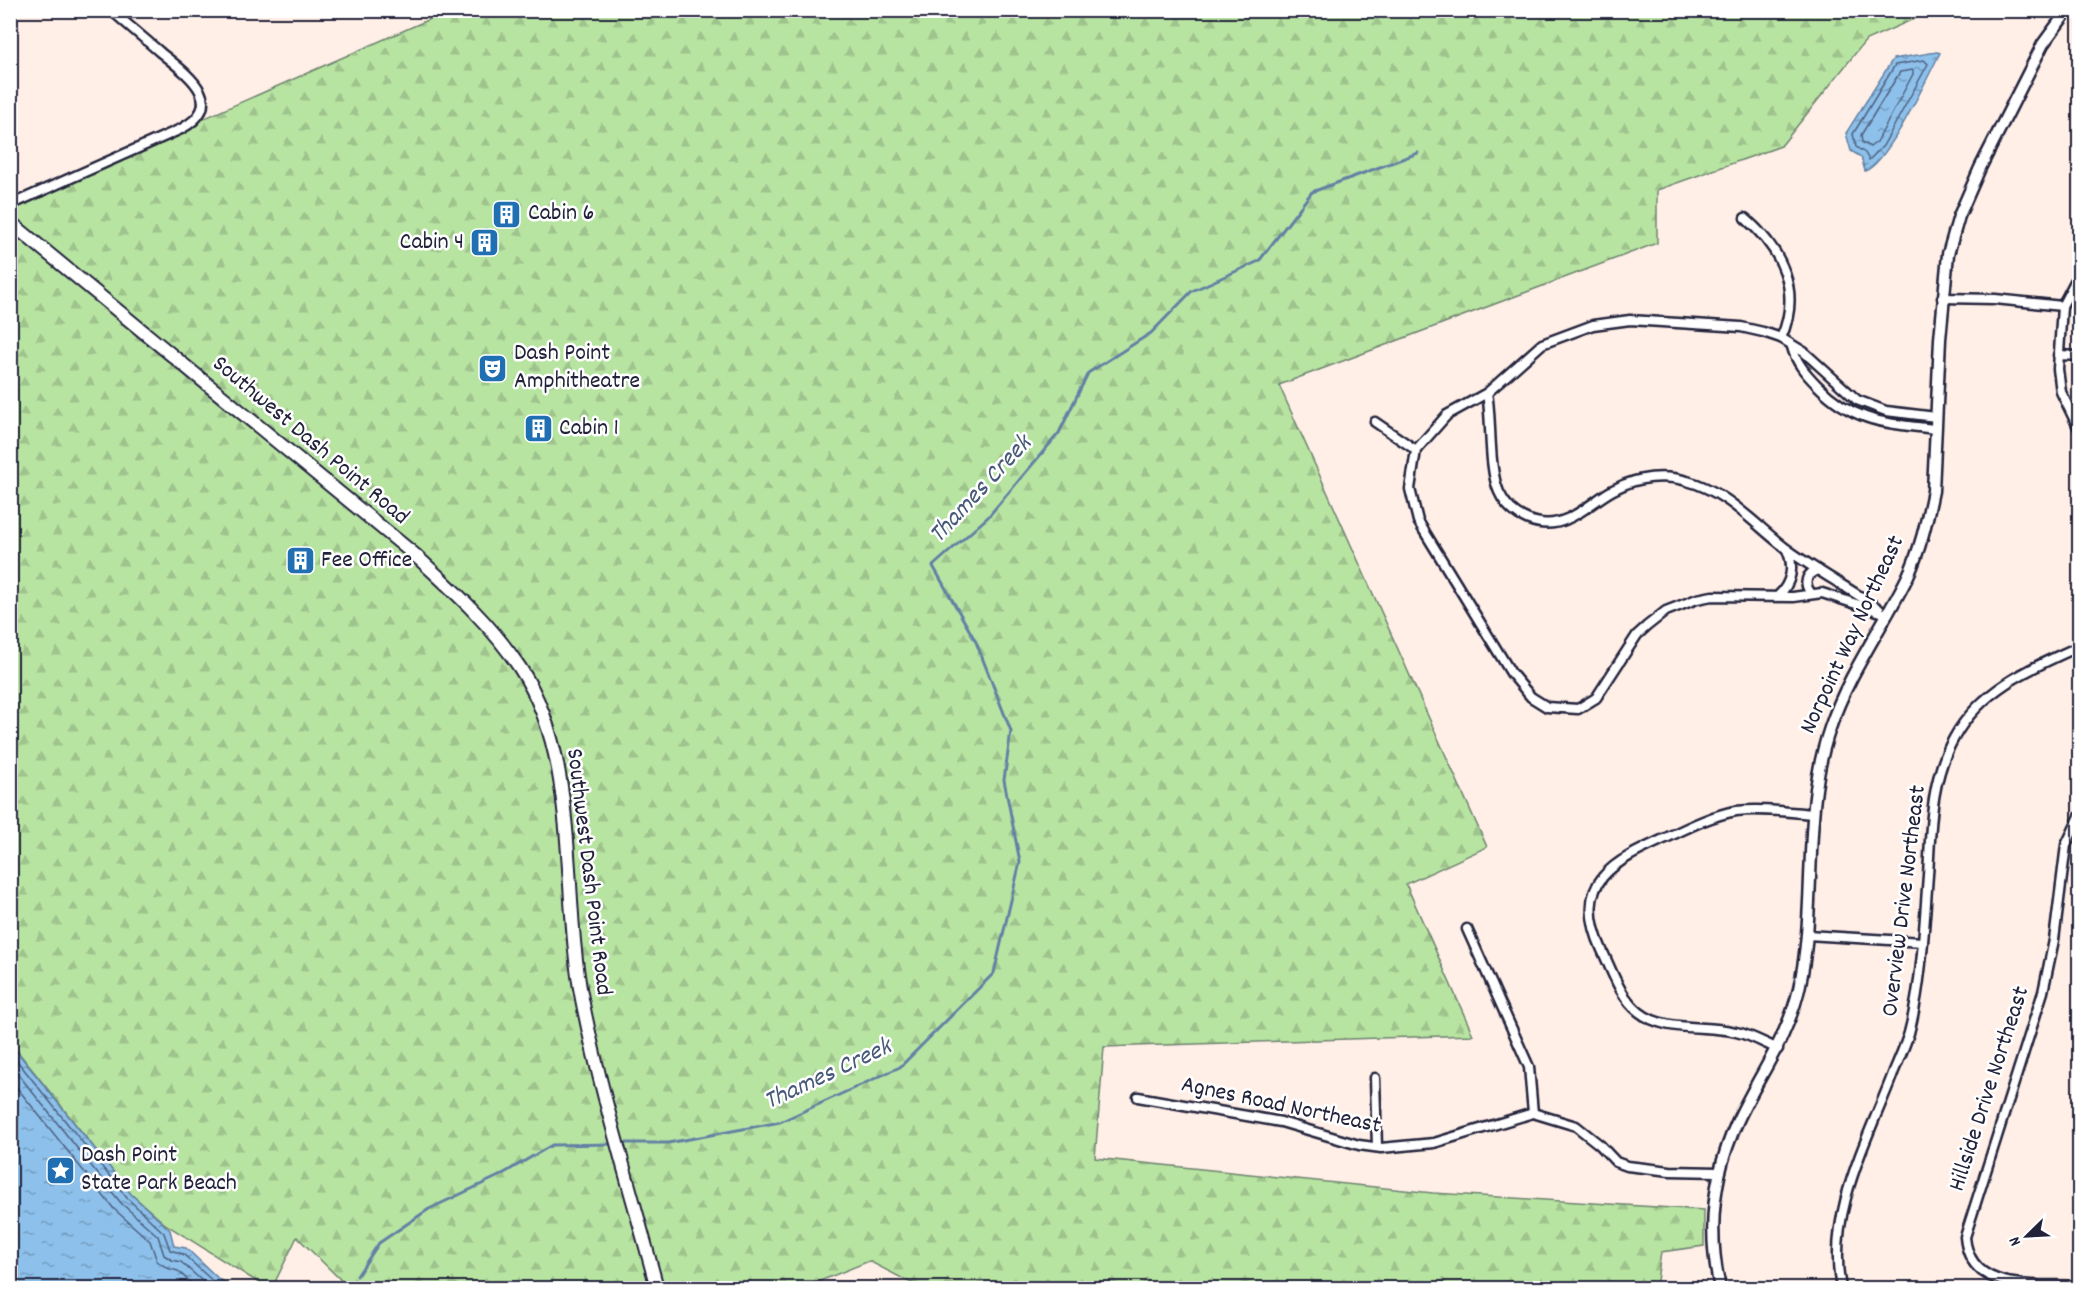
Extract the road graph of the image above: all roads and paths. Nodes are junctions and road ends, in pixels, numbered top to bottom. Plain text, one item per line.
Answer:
1 (111, 10) edge
2 (2068, 10) edge
3 (10, 205) edge
4 (1745, 218) dead end
5 (10, 222) edge
6 (2079, 272) edge
7 (1942, 298) junction
8 (2062, 306) junction
9 (1781, 338) junction
10 (1792, 347) junction
11 (2058, 355) junction
12 (2079, 356) edge
13 (1487, 393) junction
14 (1375, 422) dead end
15 (1936, 423) junction
16 (2079, 431) edge
17 (1416, 450) junction
18 (1786, 548) junction
19 (1818, 570) junction
20 (1811, 593) junction
21 (1778, 596) junction
22 (1887, 614) junction
23 (2079, 646) edge
24 (1814, 814) junction
25 (2079, 816) edge
26 (1467, 930) dead end
27 (1807, 935) junction
28 (1923, 942) junction
29 (1778, 1049) junction
30 (1375, 1078) dead end
31 (1138, 1097) dead end
32 (1533, 1113) junction
33 (1377, 1147) junction
34 (1719, 1172) junction
35 (2079, 1286) edge
36 (657, 1288) edge
37 (1720, 1288) edge
38 (1841, 1288) edge

1 - 3 street
2 - 7 street, Norpoint Way Northeast
4 - 9 street
5 - 36 main road, Southwest Dash Point Road
6 - 8 street
7 - 8 street
7 - 15 street, Norpoint Way Northeast
8 - 11 street
9 - 10 street
9 - 13 street
10 - 15 street
10 - 15 street
11 - 12 street
11 - 16 street
13 - 17 street
13 - 18 street
14 - 17 street
15 - 22 street, Norpoint Way Northeast
17 - 21 street
18 - 19 street
18 - 21 street
19 - 20 street
19 - 22 street
20 - 21 street
20 - 22 street
22 - 24 street, Norpoint Way Northeast
23 - 28 street, Overview Drive Northeast
24 - 27 street, Norpoint Way Northeast
24 - 29 street
25 - 35 street, Hillside Drive Northeast
26 - 32 street
27 - 28 street
27 - 29 street, Norpoint Way Northeast
28 - 38 street, Overview Drive Northeast
29 - 34 street, Norpoint Way Northeast
30 - 33 street
31 - 33 street, Agnes Road Northeast
32 - 33 street, Agnes Road Northeast
32 - 34 street
34 - 37 street, Norpoint Way Northeast

